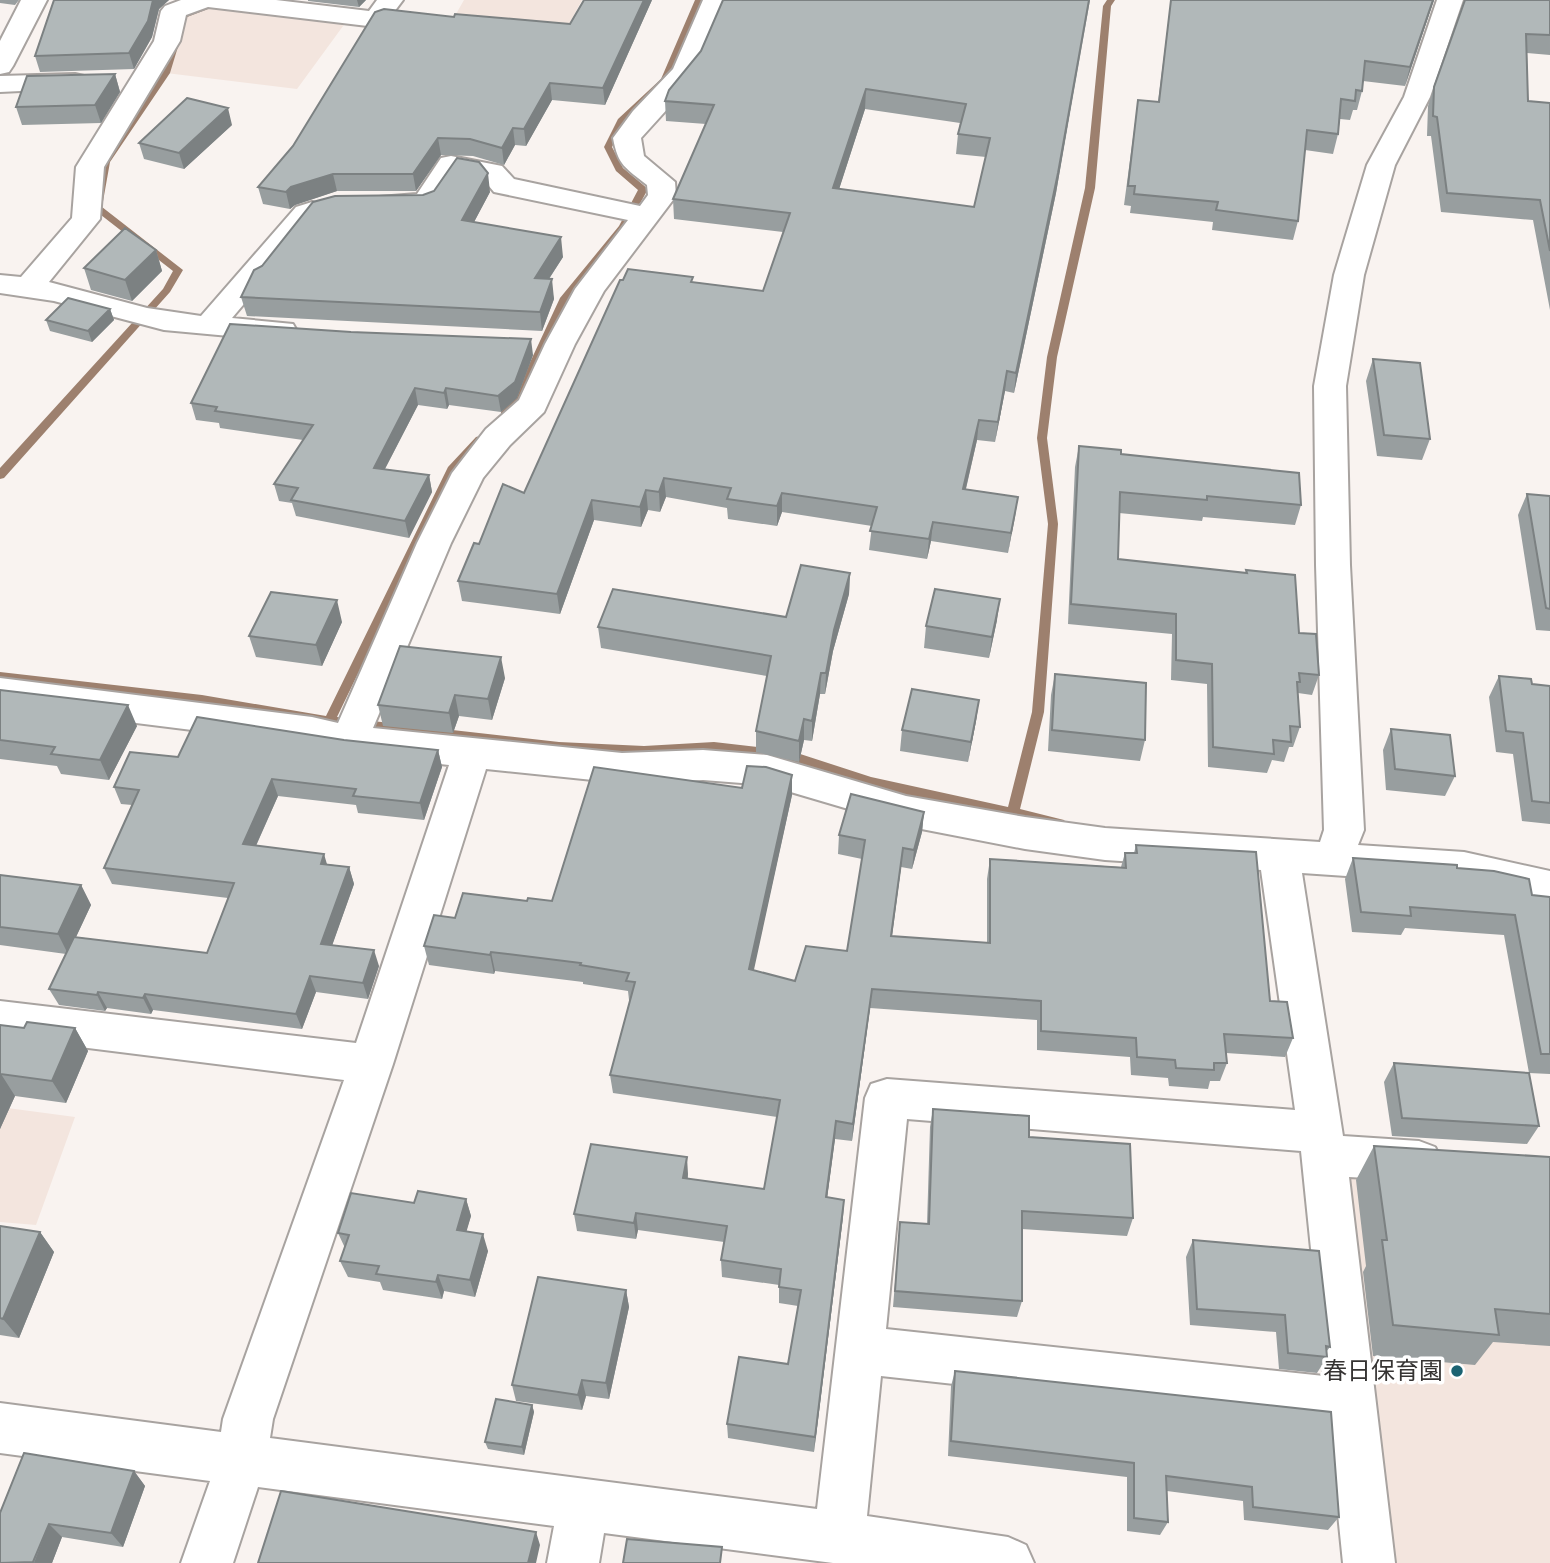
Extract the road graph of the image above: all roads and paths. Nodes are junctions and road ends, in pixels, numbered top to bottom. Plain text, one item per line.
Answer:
1 (34, 0) edge
2 (390, 0) edge
3 (716, 0) edge
4 (1450, 0) edge
5 (213, 1) edge
6 (0, 66) edge
7 (123, 81) junction
8 (0, 83) edge
9 (635, 213) junction
10 (15, 284) edge
11 (209, 326) junction
12 (315, 333) edge
13 (0, 692) edge
14 (355, 726) junction
15 (472, 753) junction
16 (1339, 845) junction
17 (1279, 856) junction
18 (1550, 887) edge
19 (0, 1019) edge
20 (371, 1064) junction
21 (1321, 1143) junction
22 (1457, 1163) edge
23 (860, 1350) junction
24 (1351, 1403) junction
25 (0, 1428) edge
26 (242, 1460) junction
27 (583, 1504) junction
28 (839, 1538) junction
29 (936, 1558) edge
30 (207, 1563) edge
31 (573, 1563) edge
32 (1008, 1563) edge
33 (1369, 1563) edge

1 - 6 street
2 - 5 street
3 - 9 street
4 - 16 street
5 - 7 street
7 - 8 street
7 - 10 street
9 - 11 street
9 - 14 street
10 - 11 street
11 - 12 street
13 - 14 street
14 - 15 street
15 - 17 street
15 - 20 street
16 - 17 street
16 - 18 street
17 - 21 street
19 - 20 street
20 - 26 street
21 - 22 street
21 - 23 street
21 - 24 street
23 - 24 street
23 - 28 street
24 - 33 street
25 - 26 street
26 - 27 street
26 - 30 street
27 - 28 street
27 - 31 street
28 - 29 street
29 - 32 street

